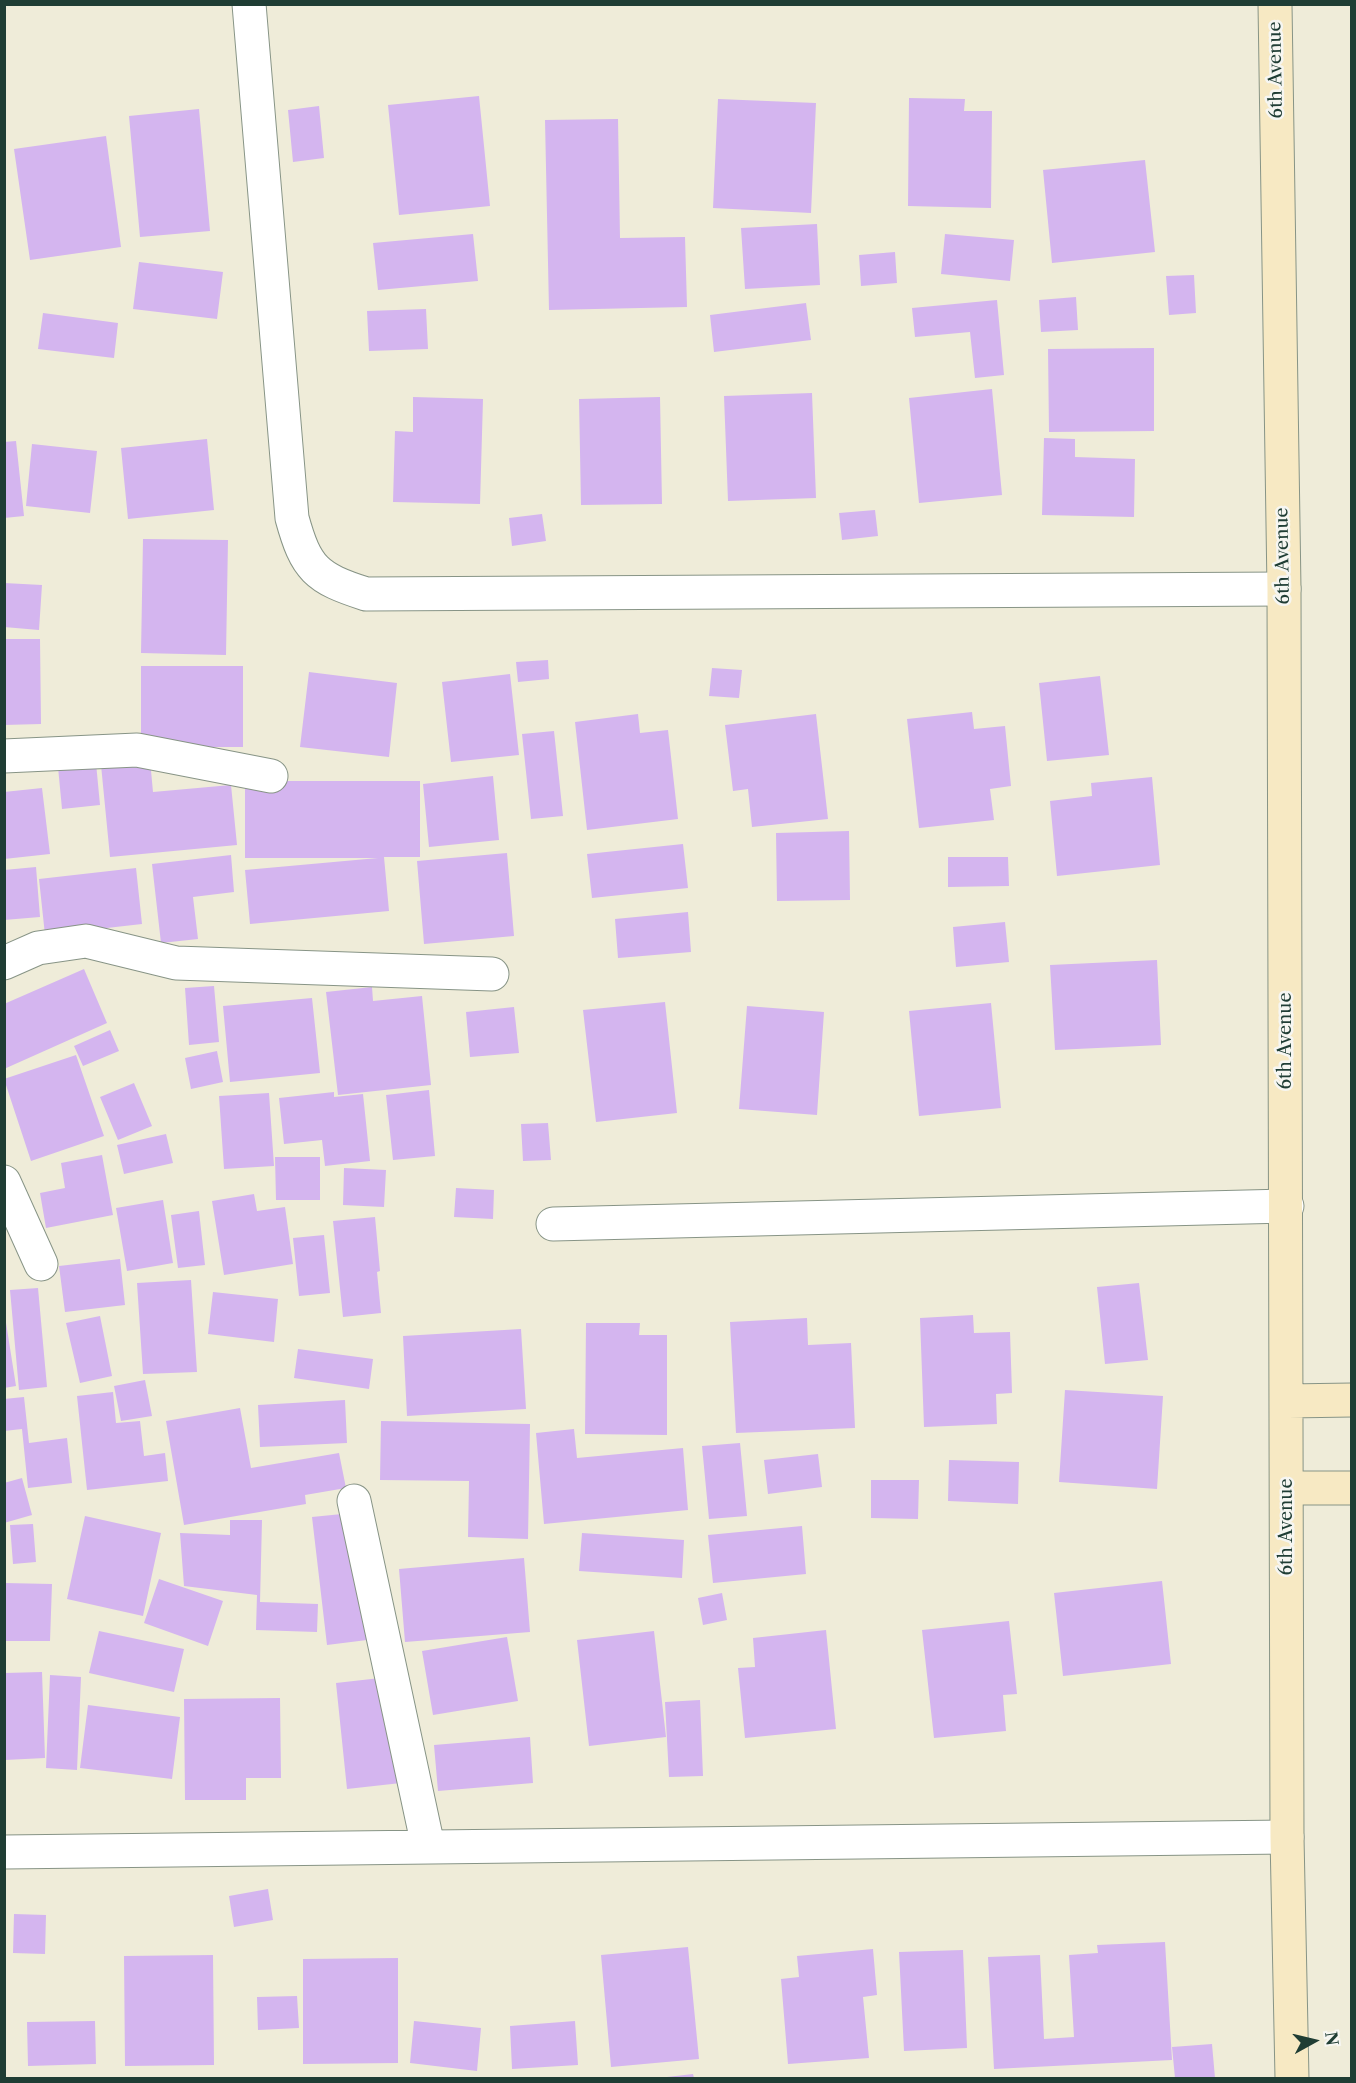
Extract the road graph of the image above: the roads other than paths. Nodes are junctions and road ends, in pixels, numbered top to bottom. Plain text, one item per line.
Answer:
1 (249, 4) edge
2 (1275, 4) edge
3 (1284, 589) junction
4 (4, 756) edge
5 (272, 776) dead end
6 (4, 963) edge
7 (492, 974) dead end
8 (4, 1182) edge
9 (1287, 1206) junction
10 (553, 1224) dead end
11 (40, 1264) dead end
12 (1352, 1400) edge
13 (1288, 1401) junction
14 (1287, 1488) junction
15 (1352, 1488) edge
16 (354, 1501) dead end
17 (1287, 1837) junction
18 (428, 1846) junction
19 (4, 1852) edge
20 (1292, 2079) edge

1 - 3 street
2 - 3 street, 6th Avenue
3 - 9 street, 6th Avenue
4 - 5 street
6 - 7 street
8 - 11 street
9 - 10 street
9 - 13 street, 6th Avenue
12 - 13 street
13 - 14 street, 6th Avenue
14 - 15 street
14 - 17 street, 6th Avenue
16 - 18 street
17 - 18 street
17 - 20 street, 6th Avenue
18 - 19 street

